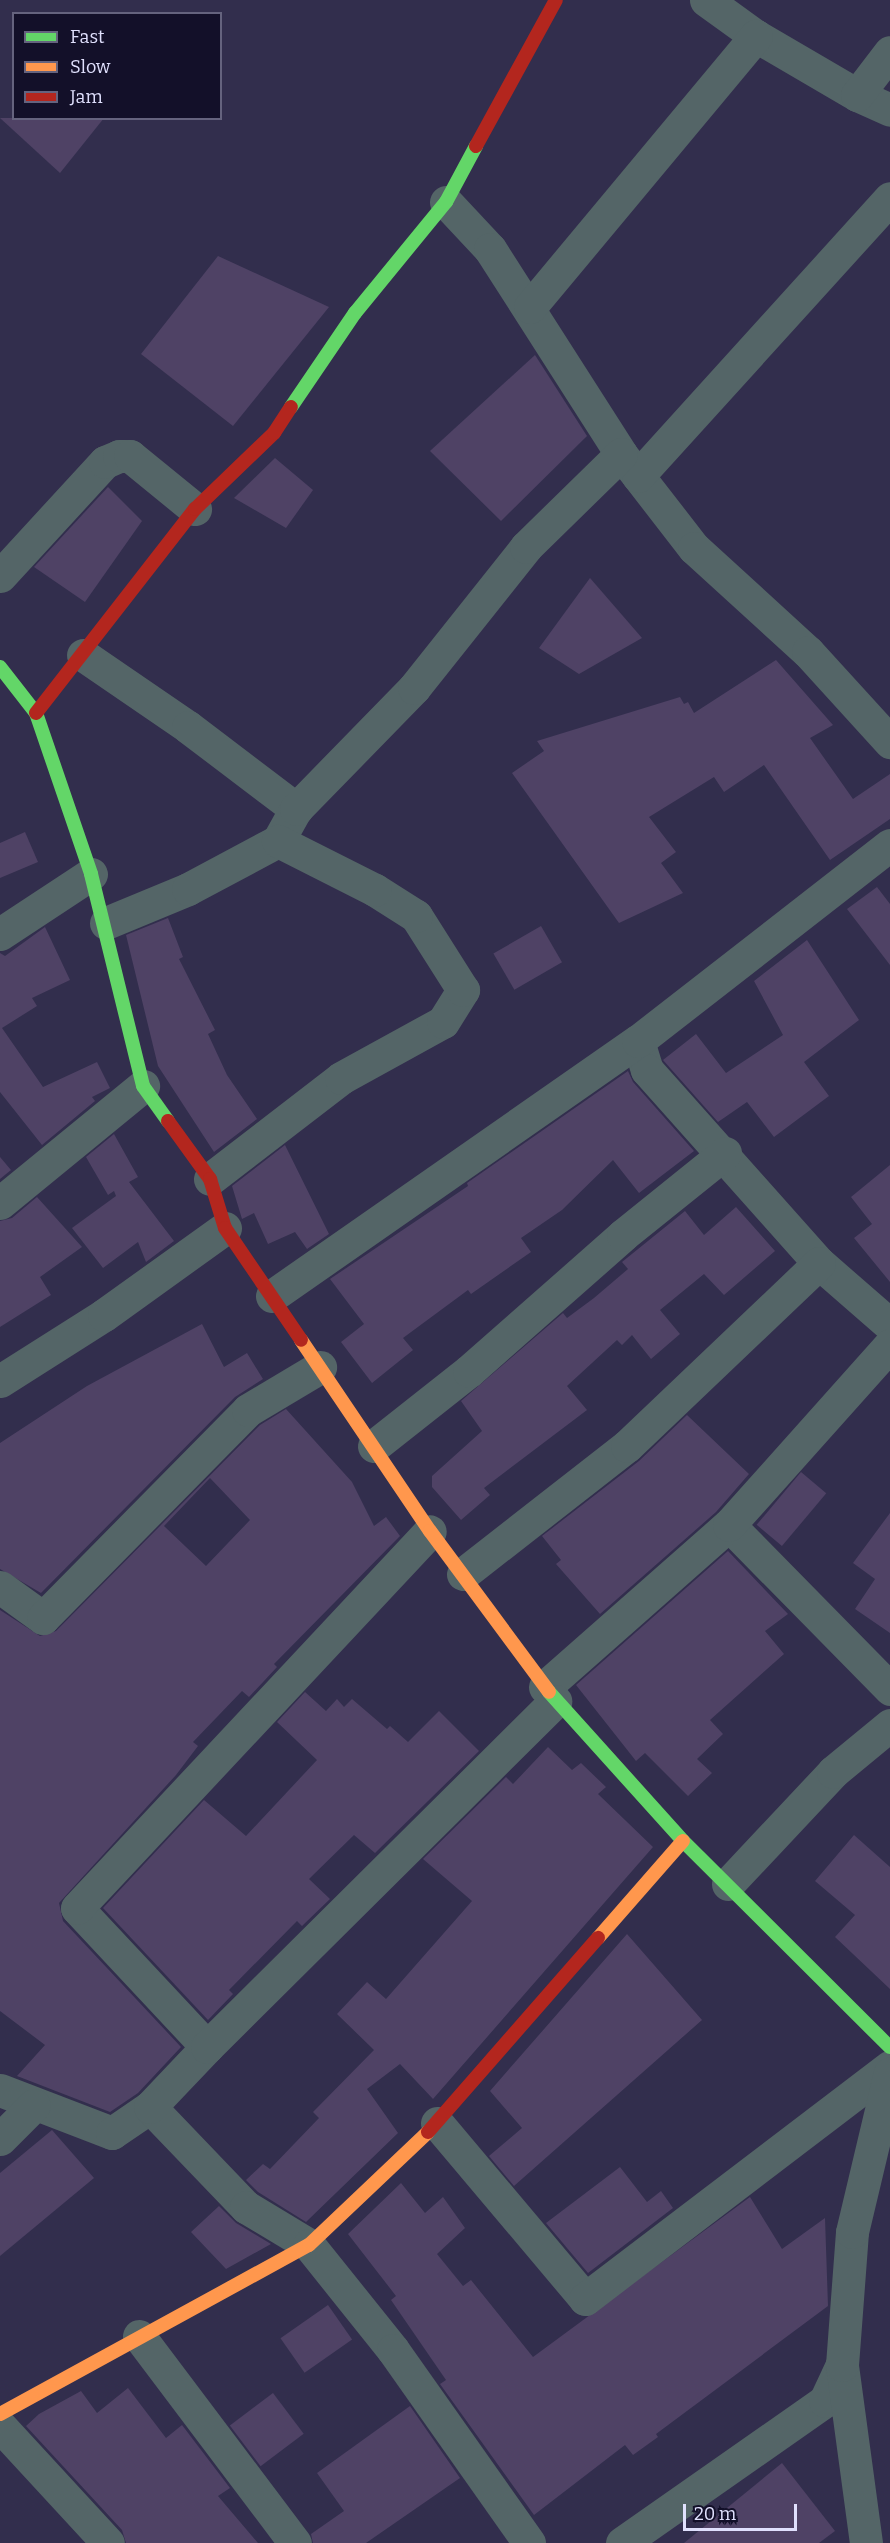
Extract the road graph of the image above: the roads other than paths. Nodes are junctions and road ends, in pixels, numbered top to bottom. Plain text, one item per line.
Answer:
1 (556, 0) edge
2 (706, 0) edge
3 (756, 36) junction
4 (890, 52) edge
5 (857, 95) junction
6 (890, 110) edge
7 (890, 198) edge
8 (446, 202) junction
9 (530, 307) junction
10 (629, 465) junction
11 (195, 509) junction
12 (0, 576) edge
13 (83, 655) junction
14 (0, 668) edge
15 (36, 713) junction
16 (890, 742) edge
17 (296, 809) junction
18 (278, 841) junction
19 (887, 852) edge
20 (92, 874) junction
21 (106, 923) junction
22 (0, 934) edge
23 (638, 1041) junction
24 (143, 1086) junction
25 (725, 1153) junction
26 (210, 1179) junction
27 (0, 1203) edge
28 (225, 1228) junction
29 (819, 1263) junction
30 (272, 1296) junction
31 (890, 1325) edge
32 (890, 1345) edge
33 (320, 1367) junction
34 (0, 1381) edge
35 (374, 1446) junction
36 (729, 1525) junction
37 (430, 1531) junction
38 (463, 1574) junction
39 (0, 1587) edge
40 (890, 1689) edge
41 (551, 1694) junction
42 (890, 1725) edge
43 (683, 1840) junction
44 (728, 1884) junction
45 (207, 2047) junction
46 (890, 2047) edge
47 (890, 2067) edge
48 (890, 2073) edge
49 (0, 2090) edge
50 (34, 2105) junction
51 (150, 2108) junction
52 (437, 2123) junction
53 (0, 2139) edge
54 (309, 2245) junction
55 (139, 2336) junction
56 (842, 2365) junction
57 (0, 2414) edge
58 (0, 2426) edge
59 (890, 2531) edge
60 (108, 2543) edge
61 (296, 2543) edge
62 (529, 2543) edge
63 (622, 2543) edge
64 (866, 2543) edge
65 (872, 2543) edge

1 - 8 street
2 - 3 street
3 - 5 street
3 - 9 street
4 - 5 street
5 - 6 street
7 - 10 street
8 - 9 street
8 - 11 street
9 - 10 street
10 - 16 street
10 - 17 street
11 - 12 street
11 - 13 street
13 - 15 street
13 - 17 street
14 - 15 street
15 - 20 street
17 - 18 street
18 - 21 street
18 - 26 street
19 - 23 street
20 - 21 street
20 - 22 street
21 - 24 street
23 - 25 street
23 - 30 street
24 - 26 street
24 - 27 street
25 - 29 street
25 - 35 street
26 - 28 street
28 - 30 street
28 - 34 street
29 - 31 street
29 - 38 street
30 - 33 street
32 - 36 street
33 - 35 street
33 - 39 street
35 - 37 street
36 - 40 street
36 - 41 street
37 - 38 street
37 - 45 street
38 - 41 street
41 - 43 street
41 - 45 street
42 - 44 street
43 - 44 street
43 - 52 street
44 - 46 street
45 - 51 street
47 - 52 street
48 - 56 street
49 - 50 street
50 - 51 street
50 - 53 street
51 - 54 street
52 - 54 street
54 - 55 street
54 - 62 street
55 - 57 street
55 - 61 street
56 - 63 street
56 - 64 street
58 - 60 street
59 - 65 street

